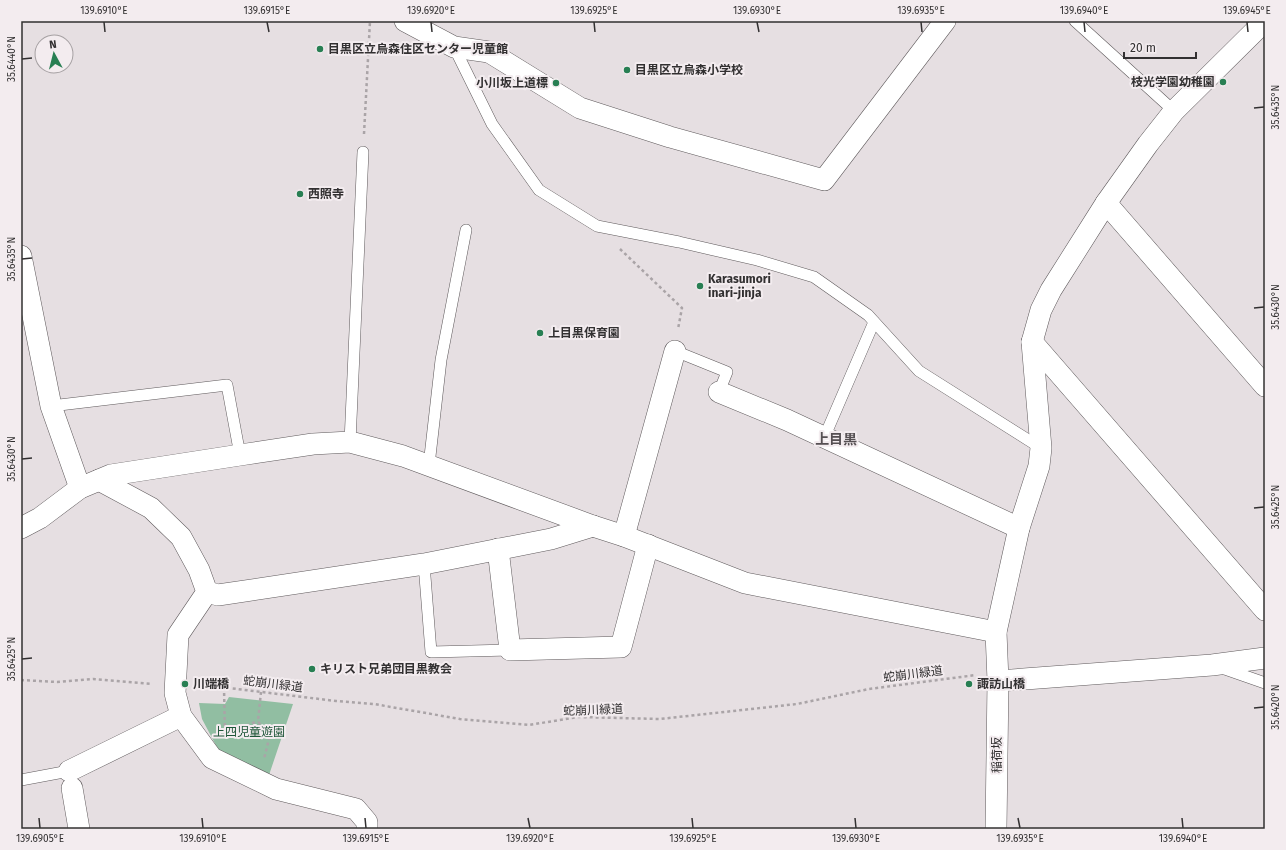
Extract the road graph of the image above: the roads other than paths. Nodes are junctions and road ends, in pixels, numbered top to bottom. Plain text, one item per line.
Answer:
1 (405, 21) edge
2 (945, 21) edge
3 (1075, 21) edge
4 (1265, 21) edge
5 (454, 47) junction
6 (1174, 112) junction
7 (363, 152) road end
8 (1106, 203) junction
9 (466, 230) dead end
10 (21, 256) edge
11 (26, 306) edge
12 (874, 322) junction
13 (1032, 342) junction
14 (675, 351) joint
15 (1265, 386) edge
16 (719, 392) joint
17 (51, 406) junction
18 (824, 438) junction
19 (350, 442) junction
20 (1042, 448) junction
21 (240, 455) junction
22 (429, 465) junction
23 (99, 480) junction
24 (80, 488) junction
25 (593, 526) junction
26 (21, 528) edge
27 (1019, 528) junction
28 (624, 536) junction
29 (648, 545) junction
30 (498, 549) junction
31 (424, 564) junction
32 (207, 592) junction
33 (1265, 610) edge
34 (996, 632) junction
35 (510, 650) junction
36 (1265, 658) edge
37 (1212, 664) junction
38 (997, 677) junction
39 (1265, 683) edge
40 (178, 701) junction
41 (21, 780) edge
42 (71, 780) junction
43 (79, 829) edge
44 (367, 829) edge
45 (996, 829) edge

1 - 5 street
2 - 5 street
3 - 6 lane
4 - 6 street
5 - 12 lane
6 - 8 street
7 - 19 lane
8 - 13 street
8 - 15 street
9 - 22 lane
10 - 11 street
11 - 17 street
12 - 18 lane
12 - 20 lane
13 - 20 street, 稲荷坂
13 - 33 street
14 - 16 lane
14 - 28 street
16 - 18 street
17 - 21 lane
17 - 24 street
18 - 27 street
19 - 21 street
19 - 22 street
20 - 27 street, 稲荷坂
21 - 23 street
22 - 25 street
23 - 24 street
23 - 32 street
24 - 26 street
25 - 28 street
25 - 30 street
27 - 34 street, 稲荷坂
28 - 29 street
29 - 34 street
29 - 35 street
30 - 31 street
30 - 35 street
31 - 32 street
31 - 35 lane
32 - 40 street
34 - 38 street, 稲荷坂
36 - 37 street
37 - 38 street
37 - 39 lane
38 - 45 street, 稲荷坂
40 - 42 street
40 - 44 street
41 - 42 lane
42 - 43 street

